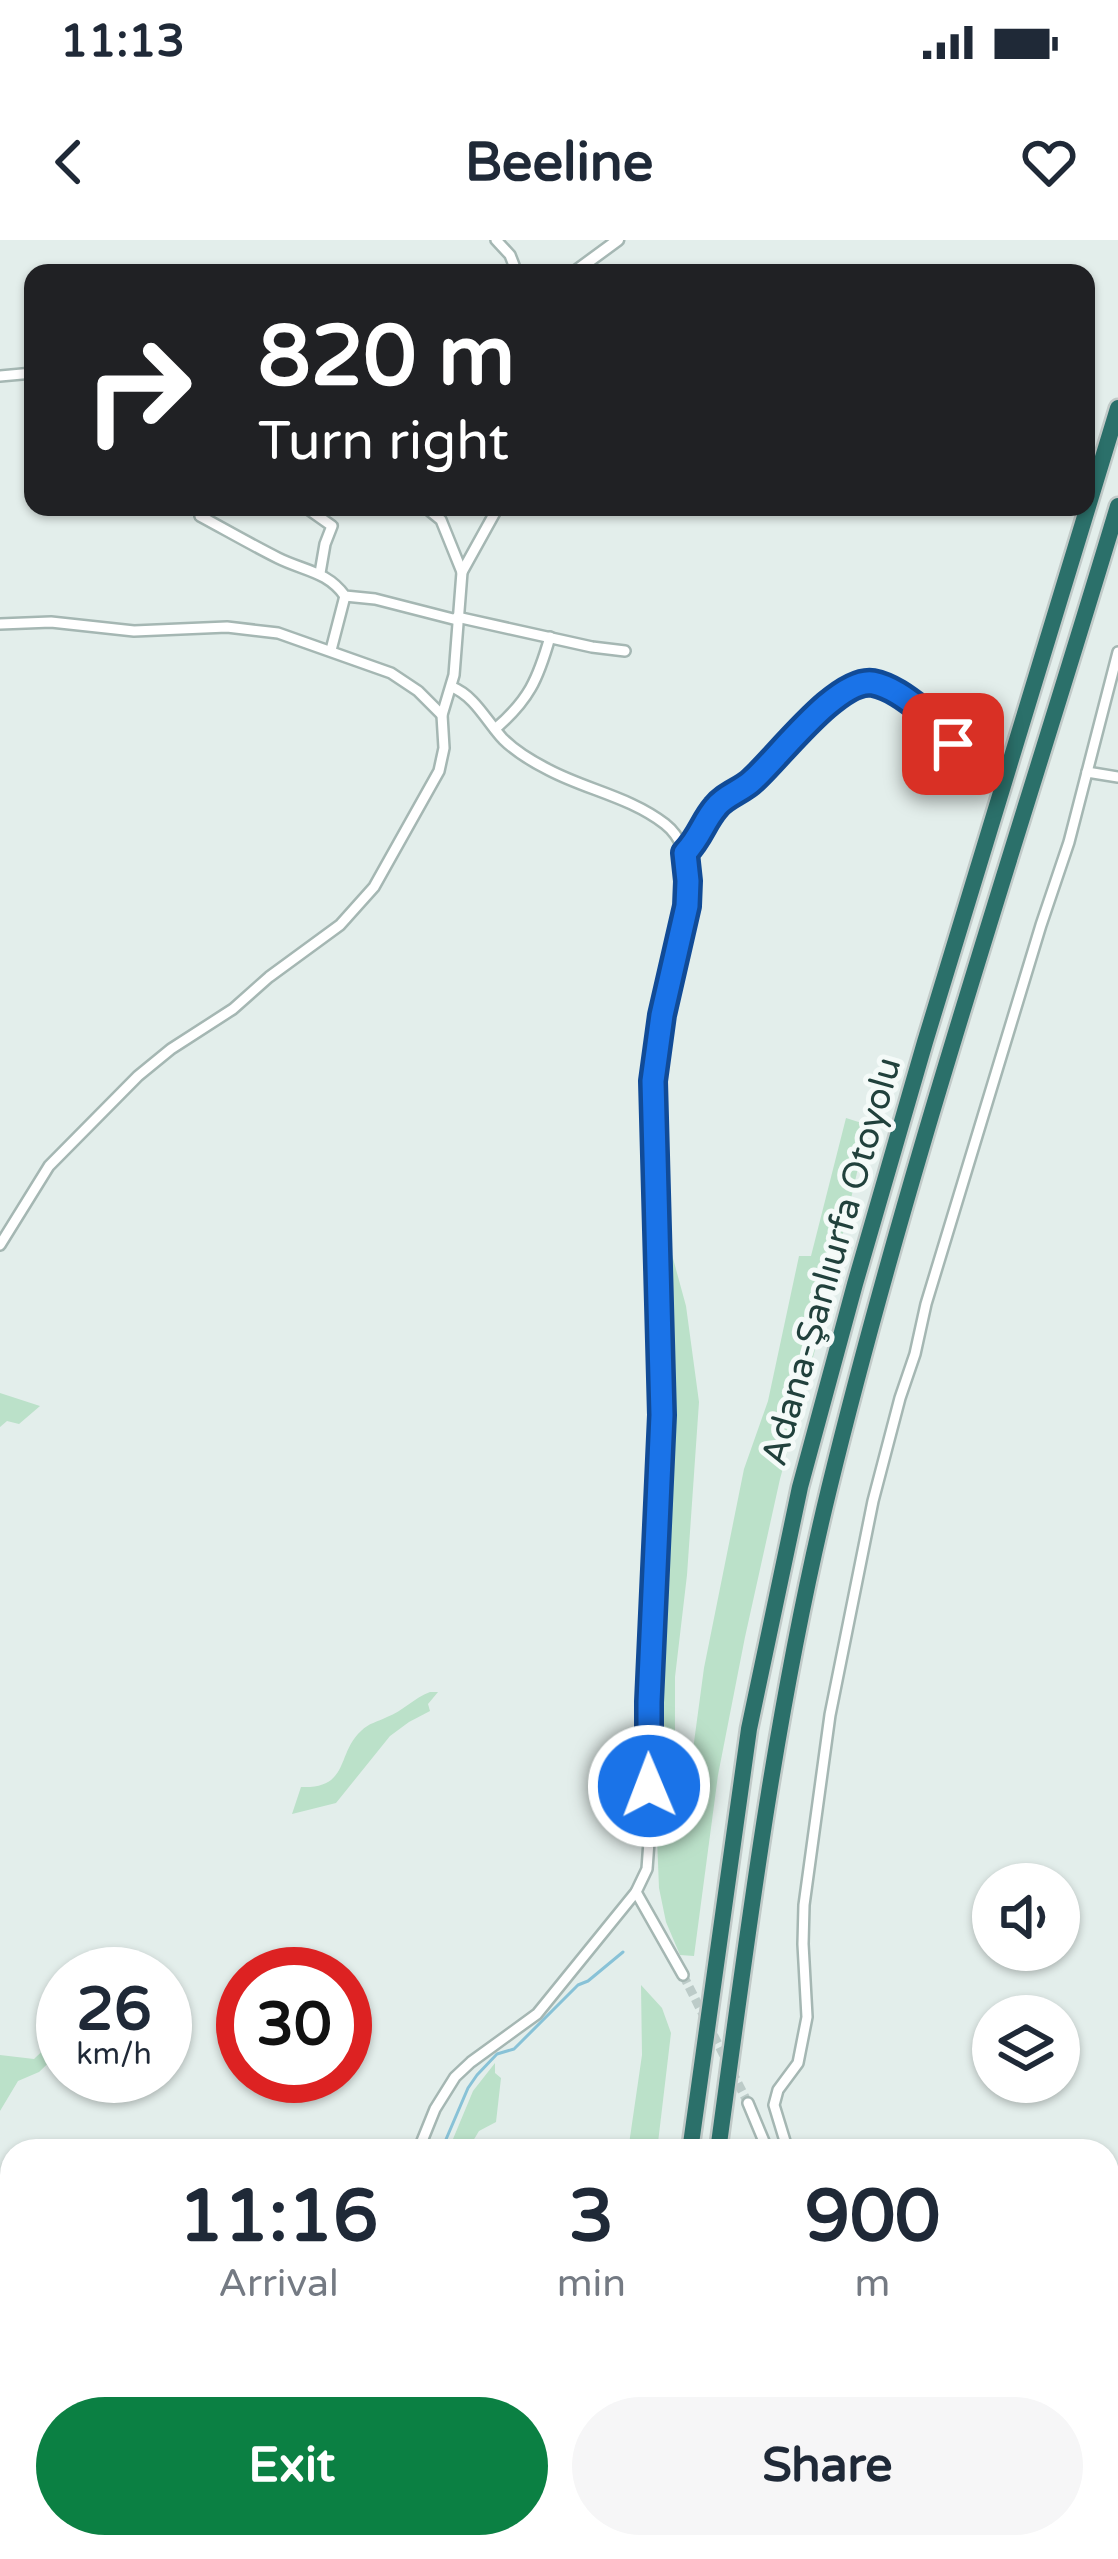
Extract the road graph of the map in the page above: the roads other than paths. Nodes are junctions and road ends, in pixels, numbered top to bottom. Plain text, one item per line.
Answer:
1 (496, 240) edge
2 (618, 240) edge
3 (514, 264) edge
4 (585, 264) edge
5 (1118, 408) edge
6 (1095, 484) edge
7 (1118, 506) edge
8 (200, 516) edge
9 (318, 516) edge
10 (436, 516) edge
11 (492, 516) edge
12 (1085, 516) edge
13 (462, 572) junction
14 (320, 573) junction
15 (346, 596) junction
16 (457, 618) junction
17 (0, 624) edge
18 (550, 637) junction
19 (331, 650) junction
20 (625, 651) dead end
21 (1118, 652) edge
22 (452, 687) junction
23 (442, 715) junction
24 (495, 729) junction
25 (951, 771) dead end
26 (1087, 772) junction
27 (1118, 777) edge
28 (685, 853) junction
29 (0, 1245) edge
30 (636, 1892) junction
31 (683, 1975) tunnel mouth
32 (748, 2103) tunnel mouth
33 (423, 2139) edge
34 (692, 2139) edge
35 (720, 2139) edge
36 (763, 2139) edge
37 (784, 2139) edge

1 - 3 street
2 - 4 street
5 - 6 highway, Adana-Şanlıurfa Otoyolu
7 - 35 highway, Adana-Şanlıurfa Otoyolu
8 - 14 street
9 - 14 street
10 - 13 street
11 - 13 street
12 - 34 highway, Adana-Şanlıurfa Otoyolu
13 - 16 street
14 - 15 street
15 - 16 street
15 - 19 street
16 - 18 street
16 - 22 street
17 - 19 street
18 - 20 street
18 - 24 street
19 - 23 street
21 - 26 street
22 - 23 street
22 - 24 street
23 - 29 street
24 - 28 street
25 - 28 street
26 - 27 street
26 - 37 street
28 - 30 street
30 - 31 street
30 - 33 street
32 - 36 street

